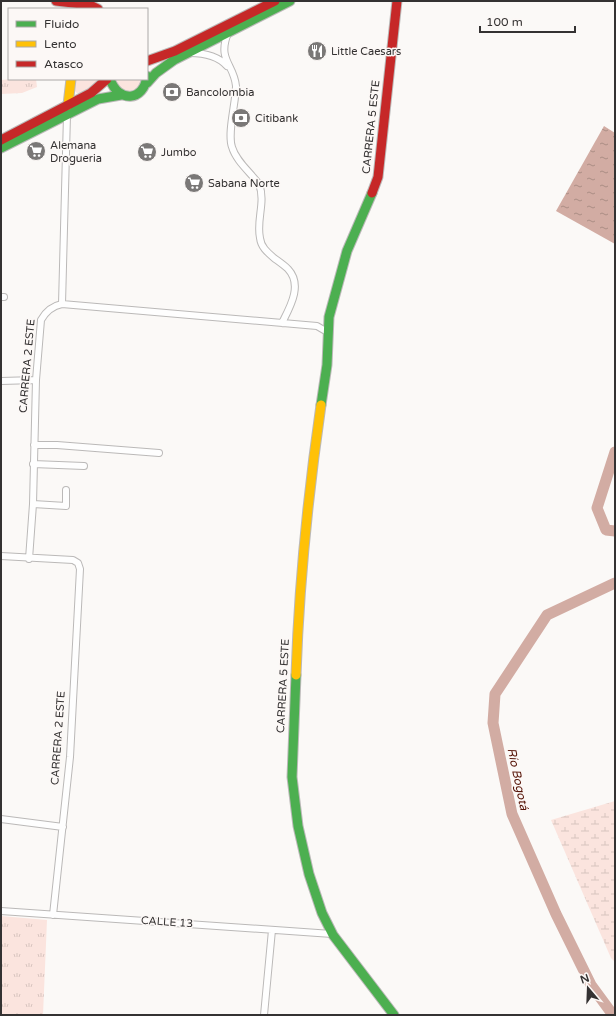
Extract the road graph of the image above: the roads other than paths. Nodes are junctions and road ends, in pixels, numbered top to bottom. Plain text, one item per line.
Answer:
1 (56, 1) edge
2 (274, 1) edge
3 (290, 1) edge
4 (397, 1) edge
5 (80, 6) edge
6 (96, 8) edge
7 (228, 33) junction
8 (186, 54) junction
9 (148, 55) edge
10 (158, 57) junction
11 (148, 61) edge
12 (230, 69) junction
13 (148, 77) edge
14 (71, 80) edge
15 (106, 80) edge
16 (110, 80) edge
17 (146, 80) edge
18 (121, 95) junction
19 (68, 105) junction
20 (67, 115) junction
21 (1, 140) edge
22 (1, 148) edge
23 (62, 304) junction
24 (329, 317) junction
25 (282, 323) junction
26 (317, 326) junction
27 (329, 333) junction
28 (36, 380) junction
29 (1, 381) edge
30 (34, 445) junction
31 (159, 453) dead end
32 (33, 464) junction
33 (84, 466) dead end
34 (66, 490) dead end
35 (33, 504) junction
36 (1, 556) edge
37 (29, 559) junction
38 (1, 819) edge
39 (63, 827) junction
40 (1, 911) edge
41 (53, 914) junction
42 (272, 930) junction
43 (332, 934) junction
44 (264, 1015) edge
45 (394, 1015) edge

1 - 5 street
2 - 10 street
3 - 7 street
4 - 24 street, CARRERA 5 ESTE
5 - 6 street
7 - 8 street
7 - 12 street
8 - 12 street
8 - 13 street
9 - 10 street
10 - 11 street
12 - 25 street
14 - 19 street
15 - 19 street
16 - 18 street
17 - 18 street
18 - 20 street
19 - 21 street
20 - 22 street
20 - 23 street
23 - 25 street
23 - 28 street, CARRERA 2 ESTE
24 - 26 street
24 - 27 street, CARRERA 5 ESTE
25 - 26 street
26 - 27 street
27 - 43 street, CARRERA 5 ESTE
28 - 29 street
28 - 30 street, CARRERA 2 ESTE
30 - 31 street
30 - 32 street, CARRERA 2 ESTE
32 - 33 street
32 - 35 street, CARRERA 2 ESTE
34 - 35 street
35 - 37 street, CARRERA 2 ESTE
36 - 37 street
37 - 39 street, CARRERA 2 ESTE
38 - 39 street
39 - 41 street, CARRERA 2 ESTE
40 - 41 street, CALLE 13
41 - 42 street, CALLE 13
42 - 43 street, CALLE 13
42 - 44 street
43 - 45 street, CARRERA 5 ESTE

